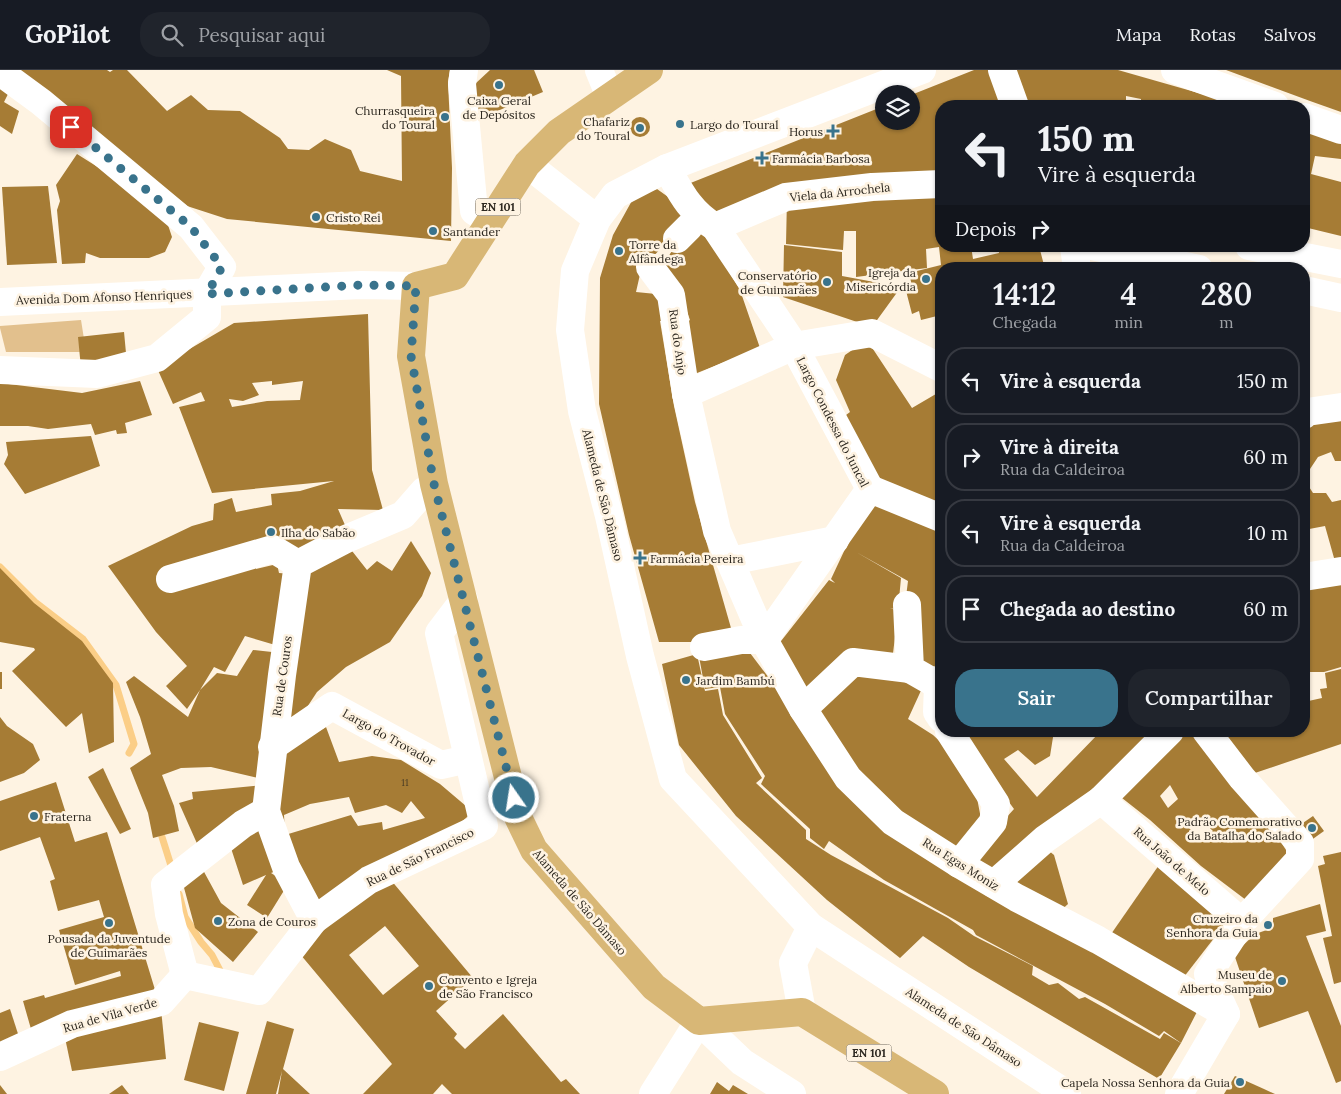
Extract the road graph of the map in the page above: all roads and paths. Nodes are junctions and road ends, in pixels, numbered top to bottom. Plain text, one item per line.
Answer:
1 (464, 70) edge
2 (598, 70) edge
3 (649, 70) edge
4 (922, 70) edge
5 (1002, 70) edge
6 (1175, 70) edge
7 (0, 72) edge
8 (610, 97) junction
9 (1013, 100) edge
10 (1258, 100) edge
11 (1310, 119) edge
12 (1341, 130) edge
13 (527, 164) junction
14 (667, 168) junction
15 (935, 184) edge
16 (597, 219) junction
17 (489, 222) junction
18 (679, 241) junction
19 (1120, 252) edge
20 (1280, 252) edge
21 (1166, 262) edge
22 (1341, 264) edge
23 (416, 286) junction
24 (1310, 291) edge
25 (207, 294) junction
26 (1341, 298) edge
27 (0, 302) edge
28 (794, 346) junction
29 (935, 365) edge
30 (0, 370) edge
31 (686, 394) junction
32 (1341, 407) edge
33 (1310, 412) edge
34 (870, 489) junction
35 (424, 490) dead end
36 (935, 516) edge
37 (835, 540) junction
38 (730, 561) junction
39 (298, 564) junction
40 (1341, 571) edge
41 (1310, 576) edge
42 (170, 579) dead end
43 (464, 600) junction
44 (907, 605) dead end
45 (764, 640) junction
46 (704, 647) dead end
47 (910, 669) junction
48 (935, 682) edge
49 (803, 710) junction
50 (953, 737) edge
51 (1164, 737) edge
52 (1211, 737) edge
53 (272, 747) junction
54 (468, 760) junction
55 (1101, 800) junction
56 (266, 811) junction
57 (959, 864) junction
58 (994, 884) junction
59 (314, 920) junction
60 (1242, 922) junction
61 (811, 927) junction
62 (185, 975) junction
63 (802, 1012) junction
64 (1226, 1014) junction
65 (698, 1021) junction
66 (0, 1057) edge
67 (653, 1094) edge
68 (792, 1094) edge
69 (935, 1094) edge
70 (1067, 1094) edge
71 (1179, 1094) edge

1 - 17 street
2 - 8 street
3 - 8 main road, EN 101
4 - 14 street
5 - 9 street
6 - 10 street
7 - 25 street
8 - 13 main road, EN 101
11 - 12 street
13 - 16 street
13 - 17 main road, EN 101
14 - 16 street
14 - 18 street
15 - 18 street, Viela da Arrochela
16 - 61 street, Alameda de São Dâmaso
17 - 23 main road, EN 101
18 - 28 street
18 - 31 street, Rua do Anjo
19 - 21 street
20 - 22 street
23 - 25 street, Avenida Dom Afonso Henriques
23 - 43 main road, Alameda de São Dâmaso
24 - 26 street
25 - 27 street, Avenida Dom Afonso Henriques
25 - 30 street
28 - 29 street
28 - 31 street, Largo Condessa do Juncal
28 - 34 street, Largo Condessa do Juncal
31 - 38 street
32 - 33 street
34 - 36 street
34 - 37 street, Largo Condessa do Juncal
35 - 39 street
37 - 38 street
37 - 45 street, Largo Condessa do Juncal
38 - 45 street
39 - 42 street
39 - 53 street, Rua de Couros
40 - 41 street
43 - 54 street
43 - 65 main road, Alameda de São Dâmaso
44 - 47 street
45 - 46 street
45 - 49 street, Rua Egas Moniz
47 - 48 street
47 - 49 street
49 - 57 street, Rua Egas Moniz
50 - 57 street
51 - 55 street
52 - 60 street
53 - 54 street, Largo do Trovador
53 - 56 street, Rua de Couros
54 - 59 street, Rua de São Francisco
55 - 58 street
55 - 60 street, Rua João de Melo
56 - 59 street
56 - 62 street
57 - 58 street, Rua Egas Moniz
58 - 64 street, Rua Egas Moniz
59 - 62 street, Rua de São Francisco
60 - 64 street
61 - 63 street
61 - 70 street, Alameda de São Dâmaso
62 - 66 street, Rua de Vila Verde
63 - 65 main road
63 - 69 main road, EN 101
64 - 71 street
65 - 67 street
65 - 68 street, Alameda de São Dâmaso

